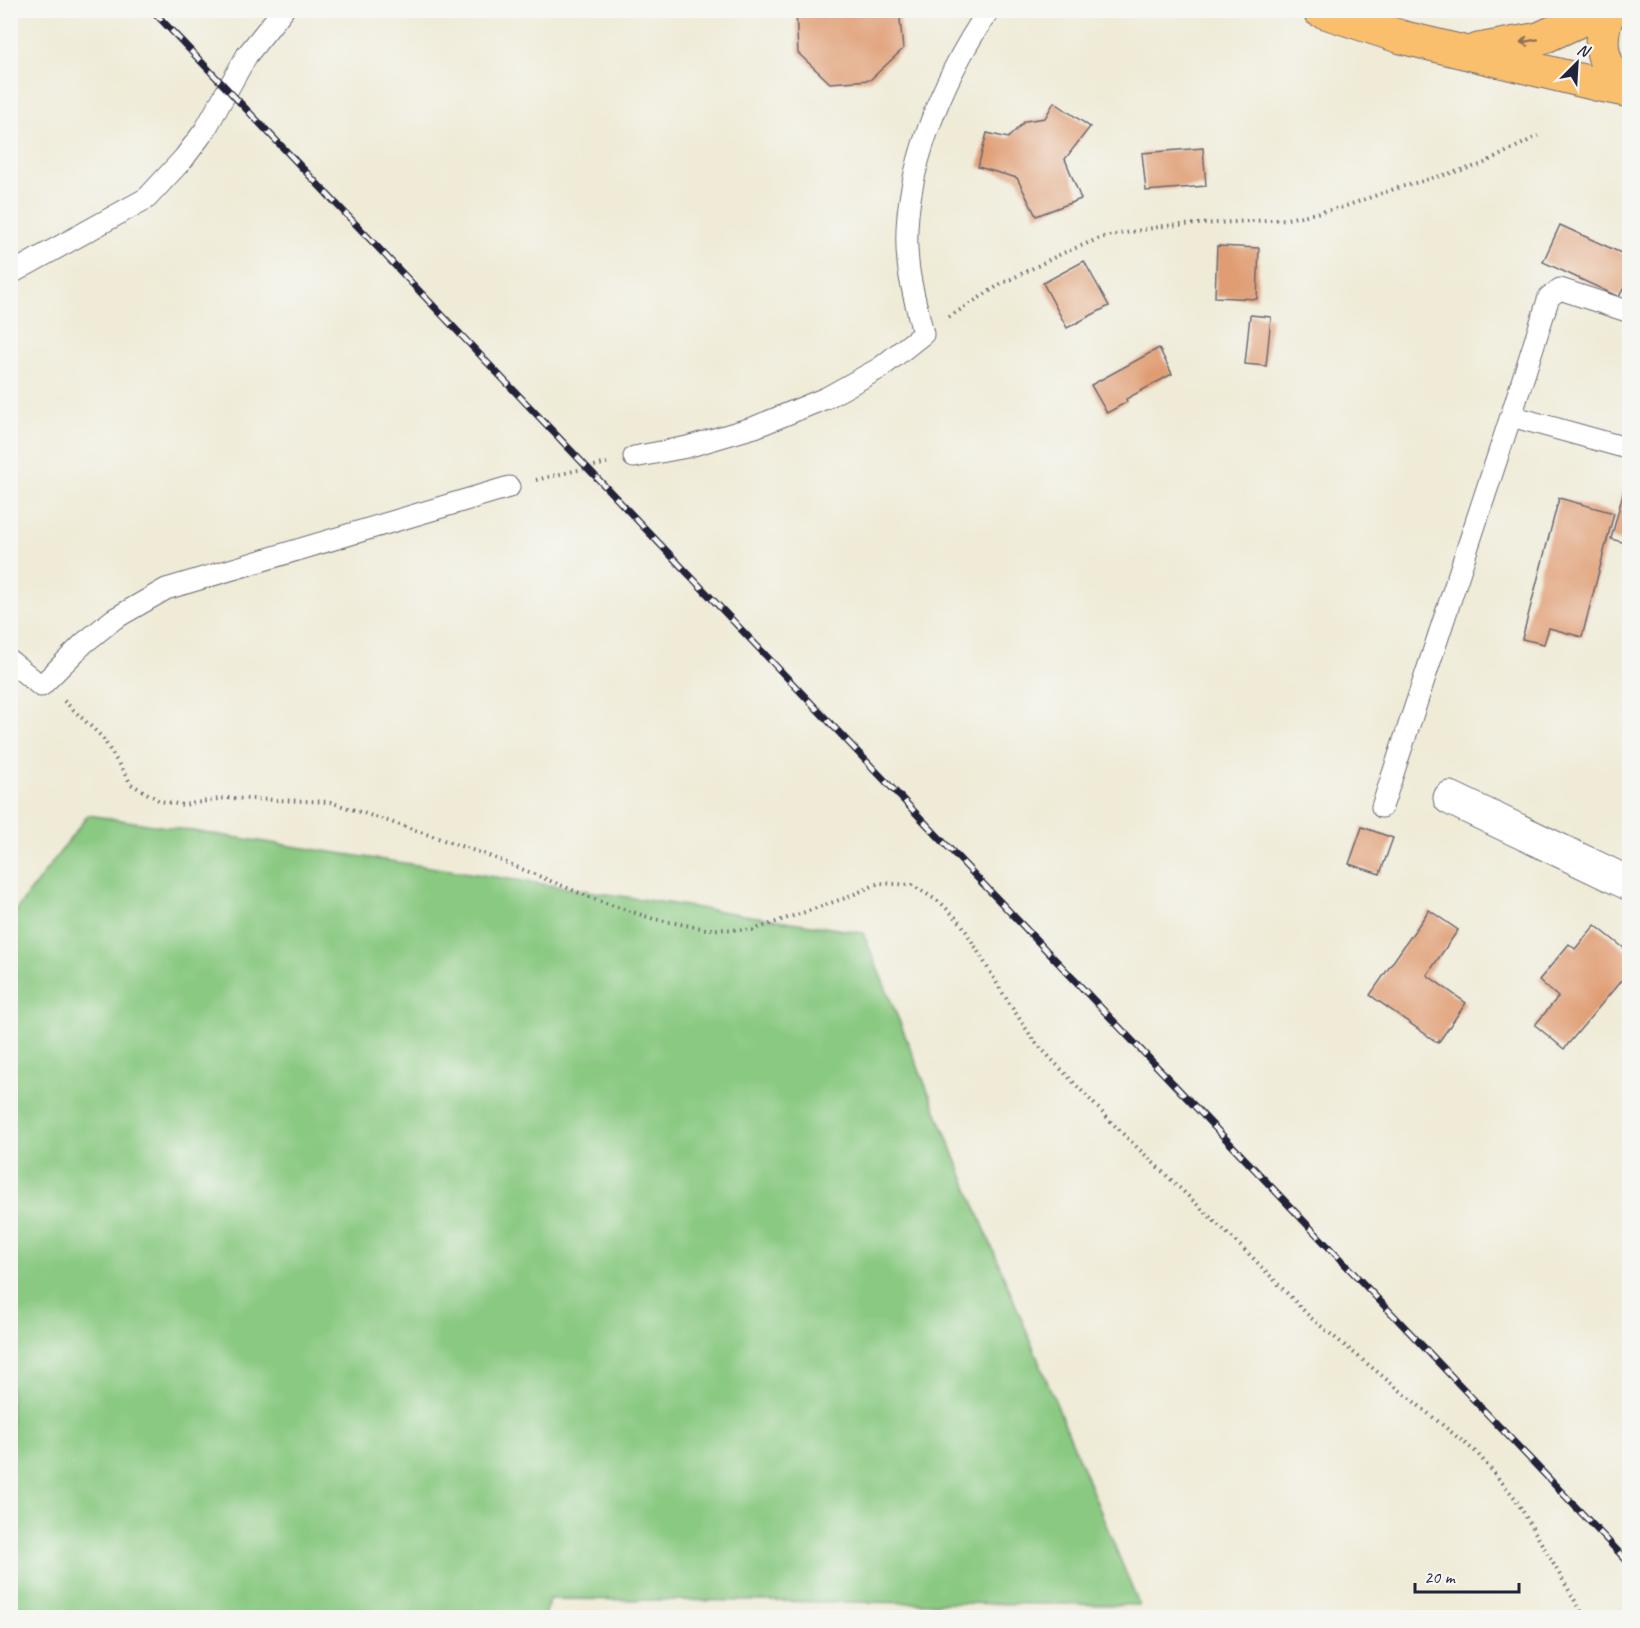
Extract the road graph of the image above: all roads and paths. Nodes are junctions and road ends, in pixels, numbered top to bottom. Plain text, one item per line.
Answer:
1 (282, 10) edge
2 (988, 10) edge
3 (1318, 10) edge
4 (1602, 10) edge
5 (1610, 10) edge
6 (1465, 52) junction
7 (1629, 89) edge
8 (1538, 136) dead end
9 (10, 274) edge
10 (1629, 312) edge
11 (923, 334) junction
12 (1510, 416) junction
13 (1629, 449) edge
14 (634, 457) joint
15 (509, 487) joint
16 (10, 661) edge
17 (41, 686) junction
18 (1450, 798) dead end
19 (1382, 807) dead end
20 (1629, 884) edge
21 (1585, 1617) edge

1 - 9 lane
2 - 11 lane
3 - 6 main road
4 -> 6 main road
5 - 7 main road
6 - 7 main road
8 - 11 path
10 - 12 lane
11 - 14 lane
12 - 13 lane
12 - 19 lane
14 - 15 path
15 - 17 lane
16 - 17 lane
17 - 21 path
18 - 20 street

